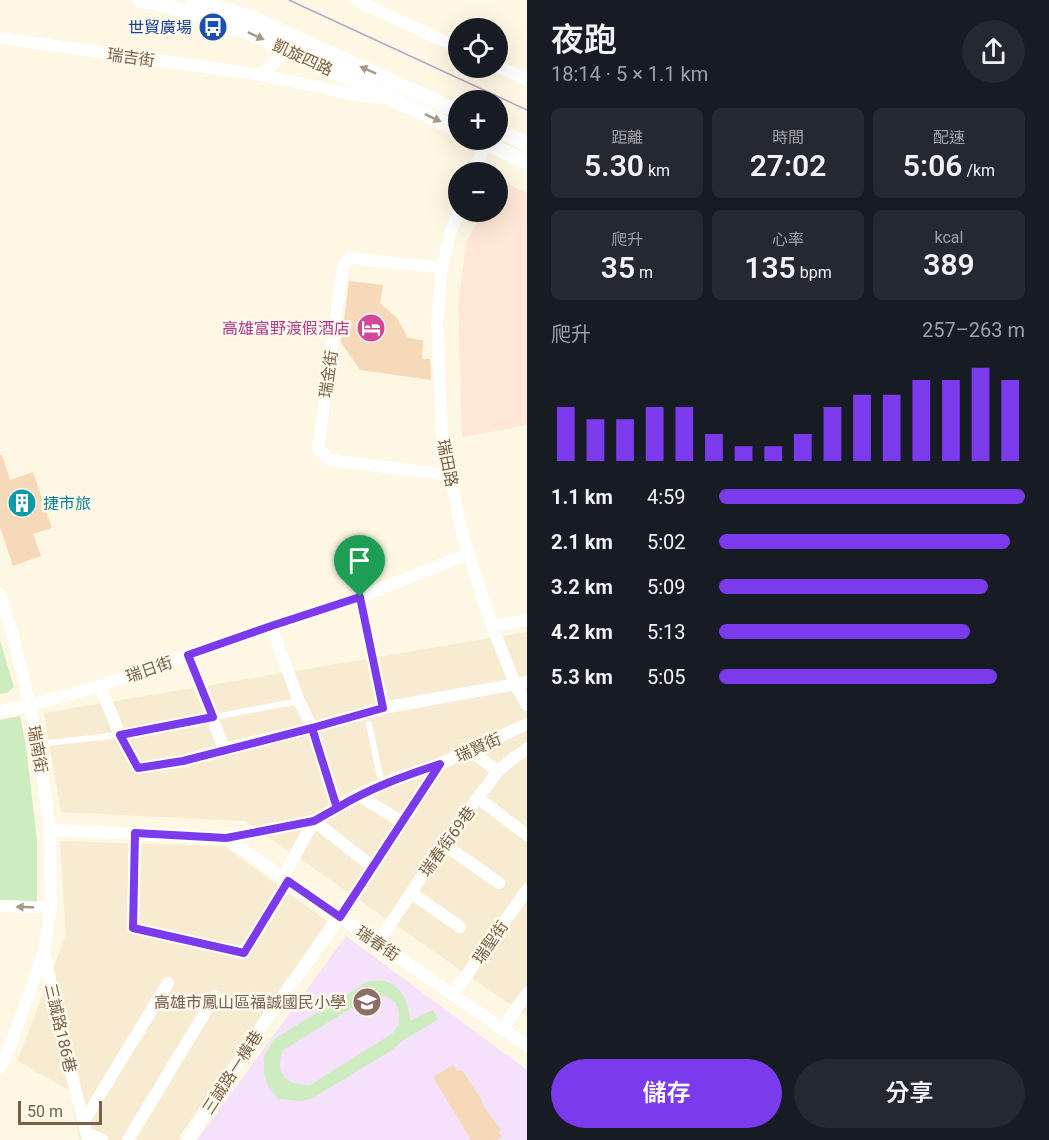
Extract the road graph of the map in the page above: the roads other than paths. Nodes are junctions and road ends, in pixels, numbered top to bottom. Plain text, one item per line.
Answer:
1 (140, 0) edge
2 (194, 0) edge
3 (355, 0) edge
4 (0, 38) edge
5 (286, 41) junction
6 (448, 43) edge
7 (508, 71) edge
8 (262, 75) junction
9 (527, 80) edge
10 (392, 99) junction
11 (448, 107) edge
12 (448, 125) edge
13 (508, 135) edge
14 (527, 144) edge
15 (504, 150) edge
16 (527, 162) edge
17 (454, 222) edge
18 (442, 268) junction
19 (450, 475) junction
20 (468, 554) junction
21 (0, 594) edge
22 (360, 597) junction
23 (527, 620) edge
24 (271, 626) junction
25 (492, 626) junction
26 (188, 655) junction
27 (521, 683) edge
28 (100, 686) junction
29 (299, 701) junction
30 (30, 705) junction
31 (527, 705) edge
32 (383, 708) junction
33 (0, 711) edge
34 (213, 717) junction
35 (369, 724) dead end
36 (527, 724) edge
37 (312, 728) junction
38 (120, 735) junction
39 (38, 744) junction
40 (224, 749) junction
41 (527, 749) edge
42 (469, 750) junction
43 (440, 764) junction
44 (498, 771) junction
45 (382, 785) junction
46 (358, 795) junction
47 (478, 798) junction
48 (337, 808) junction
49 (314, 821) junction
50 (402, 822) junction
51 (50, 830) junction
52 (135, 833) junction
53 (527, 835) edge
54 (226, 838) junction
55 (444, 844) junction
56 (373, 867) junction
57 (286, 879) junction
58 (499, 883) dead end
59 (527, 890) edge
60 (411, 893) junction
61 (0, 906) edge
62 (51, 908) junction
63 (340, 917) junction
64 (459, 927) dead end
65 (378, 942) junction
66 (44, 951) junction
67 (168, 983) dead end
68 (527, 993) edge
69 (453, 994) junction
70 (215, 996) dead end
71 (503, 1029) junction
72 (527, 1046) edge
73 (0, 1067) edge
74 (86, 1131) edge
75 (102, 1140) edge
76 (128, 1140) edge
77 (188, 1140) edge

1 -> 5 street, 凱旋四路
2 - 5 street, 凱旋四路
3 - 6 street
4 - 8 street, 瑞吉街
5 - 8 street
5 - 10 street, 凱旋四路
11 -> 5 street, 凱旋四路
7 - 9 street
8 - 10 street, 瑞吉街
10 -> 12 street, 凱旋四路
13 - 14 street
15 - 16 street
17 - 18 street, 瑞田路
18 - 19 street, 瑞田路
18 - 19 street, 瑞金街
19 - 20 street, 瑞田路
20 - 22 street, 瑞日街
20 - 25 street, 瑞田路
21 - 30 street, 瑞南街
22 - 24 street, 瑞日街
22 - 32 street
23 - 25 street
24 - 26 street, 瑞日街
24 - 29 street
25 - 27 street, 瑞田路
26 - 28 street, 瑞日街
26 - 34 street
27 - 31 street, 瑞田路
27 - 32 street
28 - 30 street, 瑞日街
28 - 38 street
29 - 34 lane
29 - 37 street
30 - 33 street, 瑞日街
30 - 39 street, 瑞南街
32 - 37 street
34 - 38 lane
34 - 40 street
35 - 45 lane
36 - 42 street, 瑞賢街
37 - 40 street
37 - 48 street
38 - 39 lane
38 - 40 street
39 - 51 street, 瑞南街
41 - 44 street, 瑞春街69巷
42 - 43 street, 瑞賢街
42 - 44 street
43 - 45 street, 瑞賢街
43 - 50 street, 三誠路一橫巷
44 - 47 street, 瑞春街69巷
45 - 46 street, 瑞賢街
46 - 48 street, 瑞賢街
46 - 50 street
47 - 53 street
47 - 55 street, 瑞春街69巷
48 - 49 street, 瑞賢街
49 - 54 street, 瑞賢街
49 - 56 street
49 - 57 street
50 - 56 street, 三誠路一橫巷
51 - 52 street
51 - 62 street, 瑞南街
52 - 54 street
52 - 57 street
54 - 57 street, 瑞春街
55 - 58 street
55 - 60 street, 瑞春街69巷
56 - 63 street, 三誠路一橫巷
57 - 63 street, 瑞春街
59 - 69 street, 瑞聖街
60 - 64 street
60 - 65 street, 瑞春街69巷
62 -> 61 street
62 - 66 street, 瑞南街
63 - 65 street, 瑞春街
63 - 77 street, 三誠路一橫巷
65 - 69 street, 瑞春街
66 - 73 street
66 - 74 street, 三誠路186巷
67 - 74 street
68 - 71 street
69 - 71 street, 瑞春街
70 - 76 street
71 - 72 street, 瑞春街
74 - 75 street

